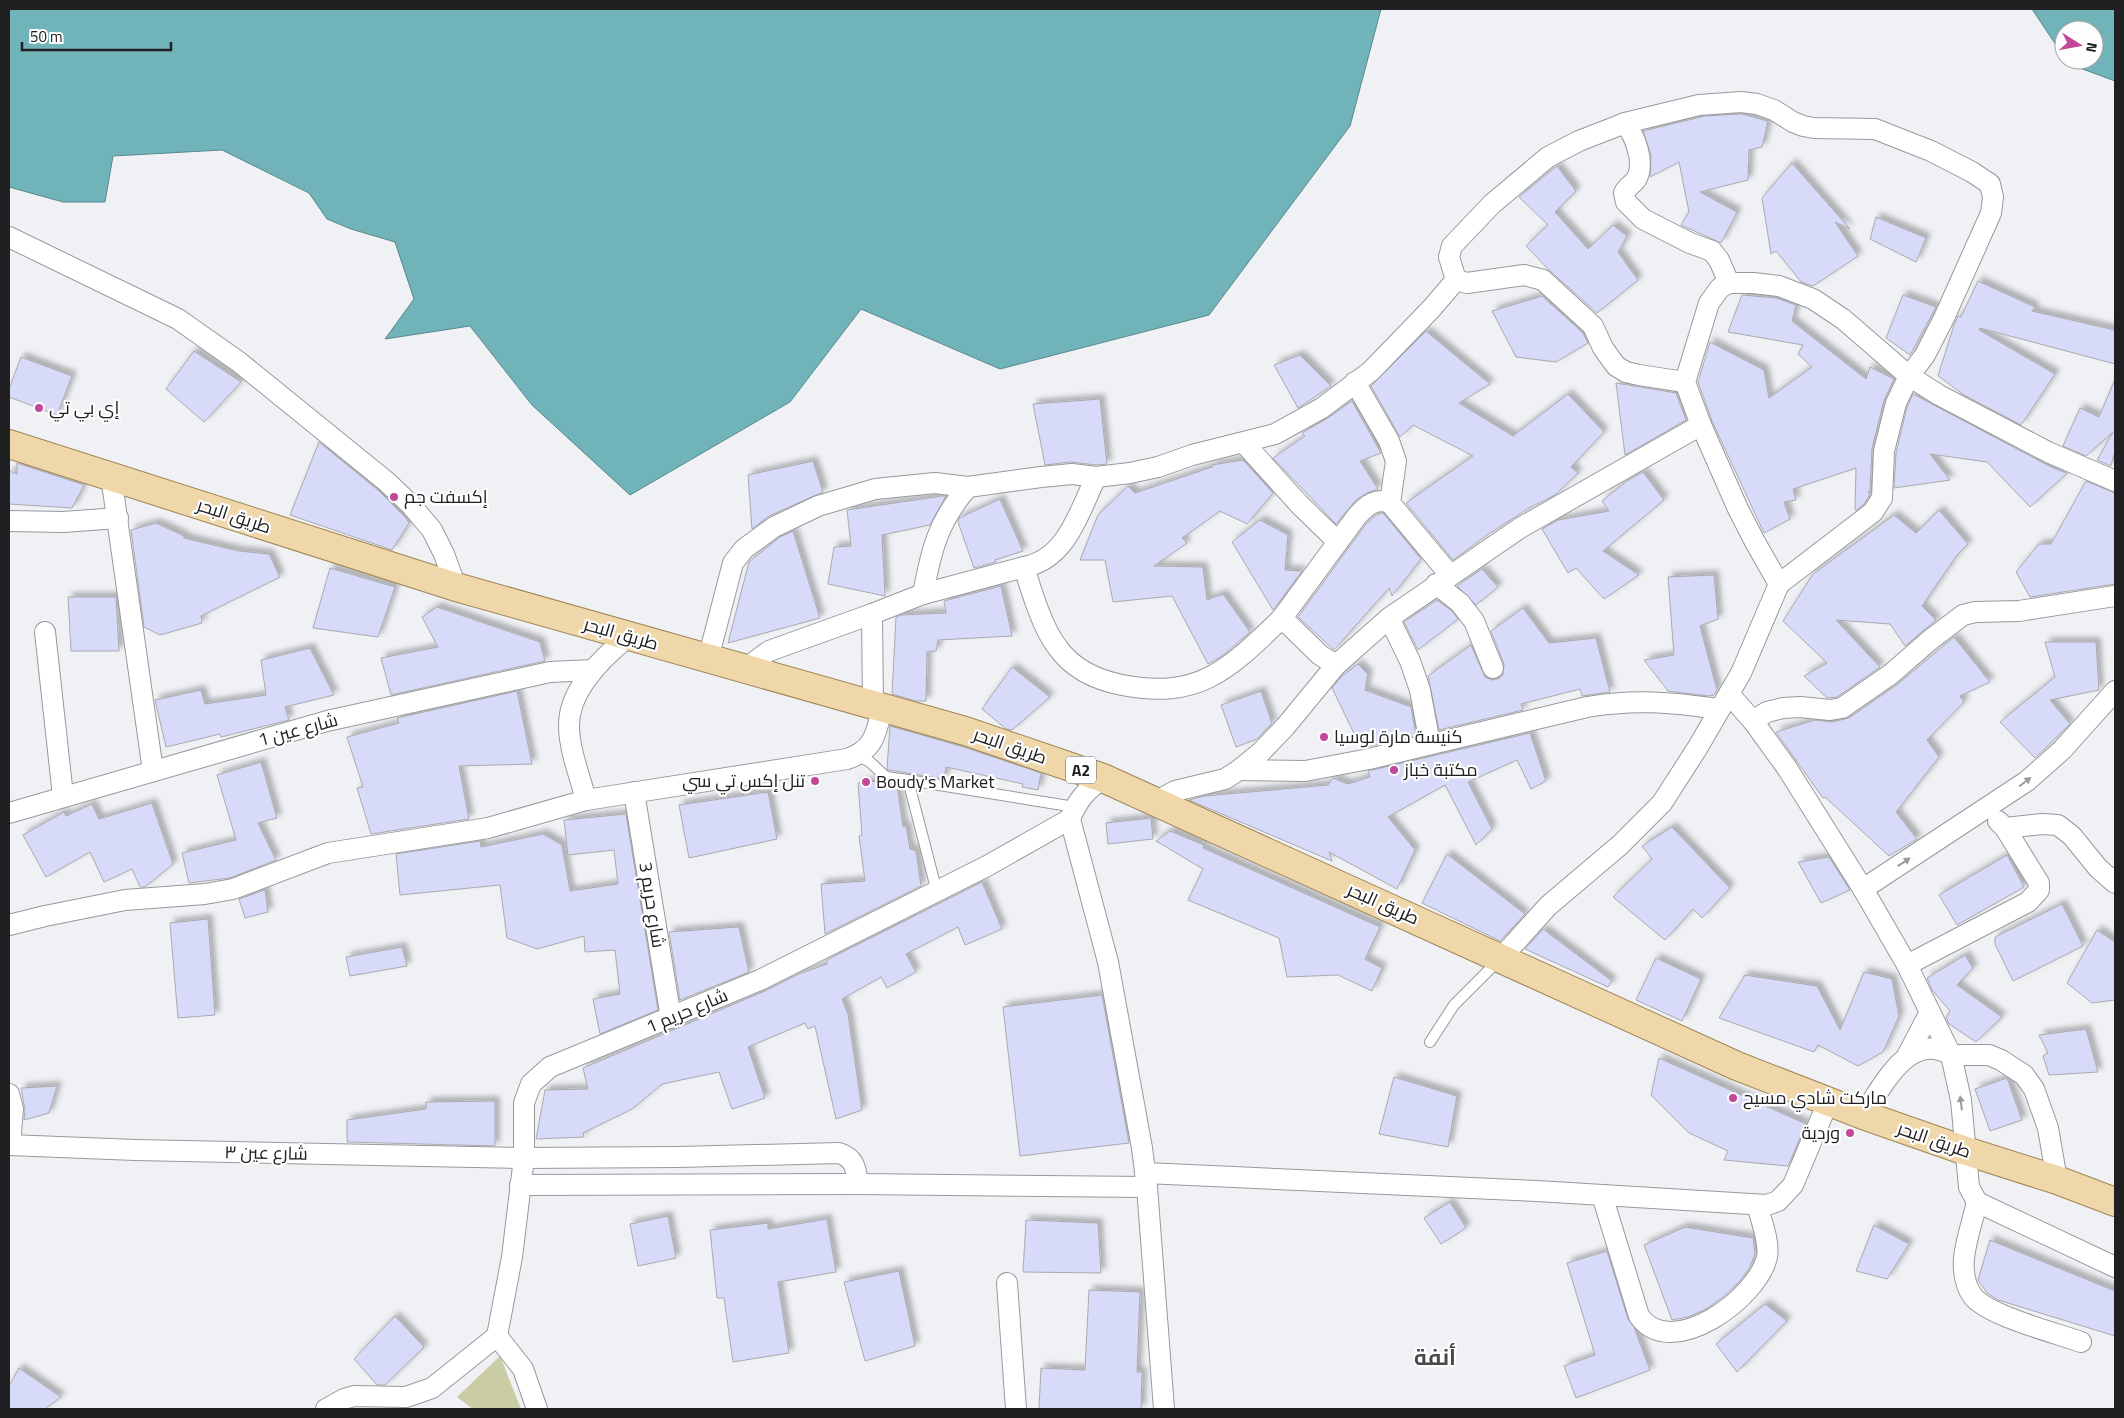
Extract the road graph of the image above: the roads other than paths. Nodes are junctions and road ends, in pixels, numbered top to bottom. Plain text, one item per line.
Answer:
1 (1625, 123) junction
2 (9, 237) edge
3 (1456, 280) junction
4 (1729, 283) junction
5 (1909, 376) junction
6 (1355, 382) junction
7 (1685, 382) junction
8 (1701, 425) junction
9 (1244, 443) junction
10 (9, 444) edge
11 (111, 476) junction
12 (1096, 477) junction
13 (2115, 481) edge
14 (968, 487) junction
15 (1390, 503) junction
16 (118, 518) junction
17 (9, 521) edge
18 (1338, 542) junction
19 (1024, 567) junction
20 (1443, 580) junction
21 (1779, 584) junction
22 (456, 588) junction
23 (923, 594) junction
24 (2115, 596) edge
25 (872, 614) junction
26 (1282, 618) junction
27 (1389, 618) junction
28 (45, 632) dead end
29 (629, 636) junction
30 (708, 659) junction
31 (1336, 665) junction
32 (746, 668) junction
33 (1493, 668) dead end
34 (593, 670) junction
35 (2115, 691) edge
36 (1724, 702) junction
37 (877, 708) junction
38 (1753, 721) junction
39 (1430, 744) junction
40 (856, 755) junction
41 (1239, 770) junction
42 (153, 771) junction
43 (1103, 778) junction
44 (908, 780) junction
45 (634, 792) junction
46 (63, 796) junction
47 (586, 800) junction
48 (1157, 801) junction
49 (1985, 809) junction
50 (1072, 813) junction
51 (11, 814) edge
52 (2005, 828) junction
53 (2115, 882) edge
54 (1863, 889) junction
55 (937, 892) junction
56 (9, 925) edge
57 (1501, 958) junction
58 (1907, 965) junction
59 (1930, 1012) junction
60 (670, 1018) junction
61 (1430, 1042) dead end
62 (1951, 1055) junction
63 (1907, 1056) junction
64 (9, 1094) edge
65 (1828, 1102) junction
66 (1863, 1115) junction
67 (9, 1145) edge
68 (1966, 1152) junction
69 (524, 1158) junction
70 (1146, 1180) junction
71 (2057, 1180) junction
72 (858, 1184) junction
73 (520, 1185) junction
74 (1602, 1195) junction
75 (1977, 1202) junction
76 (2115, 1202) edge
77 (1757, 1205) junction
78 (2115, 1267) edge
79 (1008, 1283) dead end
80 (497, 1336) junction
81 (2081, 1342) dead end
82 (326, 1409) edge
83 (537, 1409) edge
84 (1016, 1409) edge
85 (1164, 1409) edge

1 - 3 street
1 - 4 street
1 - 5 street
2 - 22 street
3 - 6 street
3 - 7 street
4 - 5 street
4 - 7 street
5 - 13 street
5 - 21 street
6 - 9 street
6 - 15 street
7 - 8 street
8 - 20 street
8 - 21 street
9 - 12 street
9 - 18 street
10 - 11 main road, طريق البحر / A2
11 - 16 street
11 - 22 main road, طريق البحر / A2
12 - 14 street
12 - 19 street
14 - 23 street
14 - 30 street
15 - 18 street
15 - 20 street
16 - 17 street
16 - 42 street
18 - 26 street
19 - 23 street
19 - 26 street
20 - 27 street
20 - 33 street
21 - 36 street
22 - 29 main road, طريق البحر / A2
23 - 25 street
24 - 38 street
25 - 32 street
25 - 37 street
26 - 31 street
27 - 31 street
27 - 39 street
28 - 46 street
29 - 30 main road, طريق البحر / A2
29 - 34 street
30 - 32 main road, طريق البحر / A2
31 - 41 street
32 - 37 main road, طريق البحر / A2
34 - 42 street, شارع عين 1
34 - 47 street
49 -> 35 street
36 - 38 street
36 - 39 street
36 - 57 street
37 - 40 street
37 - 43 main road, طريق البحر / A2
38 - 54 street
39 - 41 street
40 - 44 lane
40 - 45 street
41 - 48 street
42 - 46 street, شارع عين 1
43 - 48 main road, طريق البحر / A2
43 - 50 street, شارع حريم 1
44 - 50 lane
44 - 55 lane
45 - 47 street
45 - 60 street, شارع حريم 3
46 - 51 street, شارع عين 1
47 - 56 street
48 - 57 main road, طريق البحر / A2
49 - 52 street
54 -> 49 street
50 - 55 street, شارع حريم 1
50 - 70 street
52 - 53 street
52 - 58 street
54 - 58 street
55 - 60 street, شارع حريم 1
57 - 61 lane
57 - 65 main road, طريق البحر / A2
58 - 59 street
59 - 62 street
59 - 63 street
60 - 69 street, شارع حريم 1
62 - 63 street
68 -> 62 street
62 - 71 street
63 - 66 street
64 - 67 street
65 - 66 main road, طريق البحر / A2
65 - 77 street
66 - 68 main road, طريق البحر / A2
67 - 69 street, شارع عين ٣
68 - 71 main road, طريق البحر / A2
68 - 75 street
69 - 72 street, شارع عين ٣
69 - 73 street, شارع حريم 1
70 - 72 street
70 - 74 street
70 - 85 street
71 - 76 main road, طريق البحر / A2
72 - 73 street
73 - 80 street, شارع حريم 1
74 - 77 street
74 - 77 street
75 - 78 street
75 - 81 street
79 - 84 street
80 - 82 street
80 - 83 street

